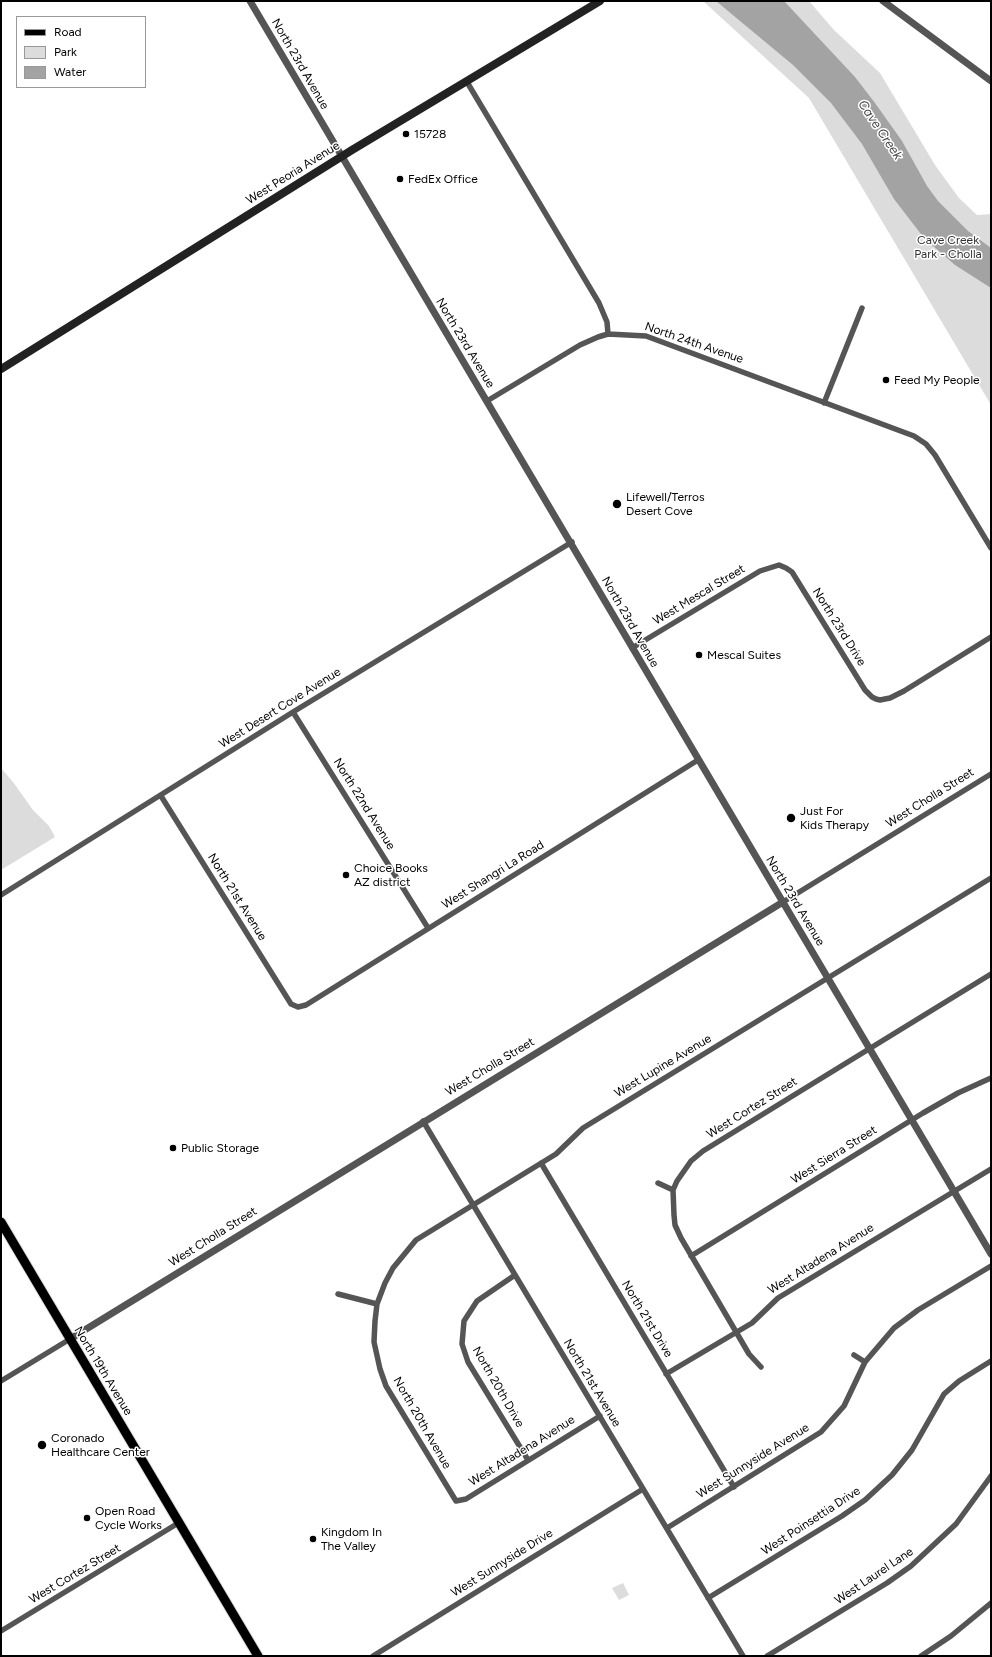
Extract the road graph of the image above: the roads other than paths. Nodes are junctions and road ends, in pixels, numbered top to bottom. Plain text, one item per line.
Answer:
1 (250, 1) edge
2 (600, 1) edge
3 (882, 1) edge
4 (991, 81) edge
5 (467, 82) junction
6 (342, 157) junction
7 (862, 308) dead end
8 (608, 334) junction
9 (1, 369) edge
10 (488, 402) junction
11 (824, 403) junction
12 (572, 542) junction
13 (991, 548) edge
14 (779, 565) joint
15 (991, 637) edge
16 (632, 648) junction
17 (293, 712) junction
18 (698, 760) junction
19 (991, 774) edge
20 (161, 796) junction
21 (991, 878) edge
22 (1, 895) edge
23 (783, 902) junction
24 (428, 928) junction
25 (991, 974) edge
26 (828, 978) junction
27 (298, 1007) joint
28 (869, 1048) junction
29 (991, 1078) edge
30 (912, 1120) junction
31 (423, 1121) junction
32 (541, 1163) junction
33 (991, 1169) edge
34 (658, 1183) dead end
35 (673, 1190) junction
36 (953, 1190) junction
37 (473, 1204) junction
38 (1, 1222) edge
39 (991, 1254) edge
40 (691, 1256) junction
41 (991, 1266) edge
42 (515, 1275) junction
43 (338, 1294) dead end
44 (377, 1304) junction
45 (736, 1332) junction
46 (70, 1339) junction
47 (854, 1355) dead end
48 (991, 1361) edge
49 (865, 1362) junction
50 (761, 1367) dead end
51 (666, 1374) junction
52 (1, 1381) edge
53 (600, 1416) junction
54 (528, 1460) junction
55 (991, 1476) edge
56 (734, 1487) junction
57 (643, 1489) junction
58 (456, 1501) joint
59 (180, 1522) junction
60 (667, 1528) junction
61 (708, 1598) junction
62 (991, 1603) edge
63 (1, 1631) edge
64 (258, 1656) edge
65 (373, 1656) edge
66 (743, 1656) edge
67 (767, 1656) edge
68 (921, 1656) edge

1 - 6 street, North 23rd Avenue
2 - 5 main road, West Peoria Avenue
3 - 4 street
5 - 6 main road, West Peoria Avenue
5 - 8 street
6 - 9 main road, West Peoria Avenue
6 - 10 street, North 23rd Avenue
7 - 11 street
8 - 10 street
8 - 11 street, North 24th Avenue
10 - 12 street, North 23rd Avenue
11 - 13 street, North 24th Avenue
12 - 16 street, North 23rd Avenue
12 - 17 street, West Desert Cove Avenue
14 - 15 street, North 23rd Drive
14 - 16 street, West Mescal Street
16 - 18 street, North 23rd Avenue
17 - 20 street, West Desert Cove Avenue
17 - 24 street, North 22nd Avenue
18 - 23 street, North 23rd Avenue
18 - 24 street, West Shangri La Road
19 - 23 street, West Cholla Street
20 - 22 street, West Desert Cove Avenue
20 - 27 street, North 21st Avenue
21 - 26 street, West Lupine Avenue
23 - 26 street, North 23rd Avenue
23 - 31 street, West Cholla Street
24 - 27 street, West Shangri La Road
25 - 28 street, West Cortez Street
26 - 28 street, North 23rd Avenue
26 - 32 street, West Lupine Avenue
28 - 30 street, North 23rd Avenue
28 - 35 street, West Cortez Street
29 - 30 street, West Sierra Street
30 - 36 street, North 23rd Avenue
30 - 40 street, West Sierra Street
31 - 37 street, North 21st Avenue
31 - 46 street, West Cholla Street
32 - 37 street, West Lupine Avenue
32 - 51 street, North 21st Drive
33 - 36 street, West Altadena Avenue
34 - 35 street
35 - 40 street
36 - 39 street, North 23rd Avenue
36 - 45 street, West Altadena Avenue
37 - 42 street, North 21st Avenue
37 - 44 street, West Lupine Avenue
38 - 46 main road, North 19th Avenue
40 - 45 street
41 - 49 street, West Sunnyside Avenue
42 - 53 street, North 21st Avenue
42 - 54 street, North 20th Drive
43 - 44 street
44 - 58 street, North 20th Avenue
45 - 50 street
45 - 51 street, West Altadena Avenue
46 - 52 street, West Cholla Street
46 - 59 main road, North 19th Avenue
47 - 49 street
48 - 61 street, West Poinsettia Drive
49 - 56 street, West Sunnyside Avenue
51 - 56 street, North 21st Drive
53 - 54 street, West Altadena Avenue
53 - 57 street, North 21st Avenue
54 - 58 street, West Altadena Avenue
55 - 67 street, West Laurel Lane
56 - 60 street, West Sunnyside Avenue
57 - 60 street, North 21st Avenue
57 - 65 street, West Sunnyside Drive
59 - 63 street, West Cortez Street
59 - 64 main road, North 19th Avenue
60 - 61 street, North 21st Avenue
61 - 66 street, North 21st Avenue
62 - 68 street

